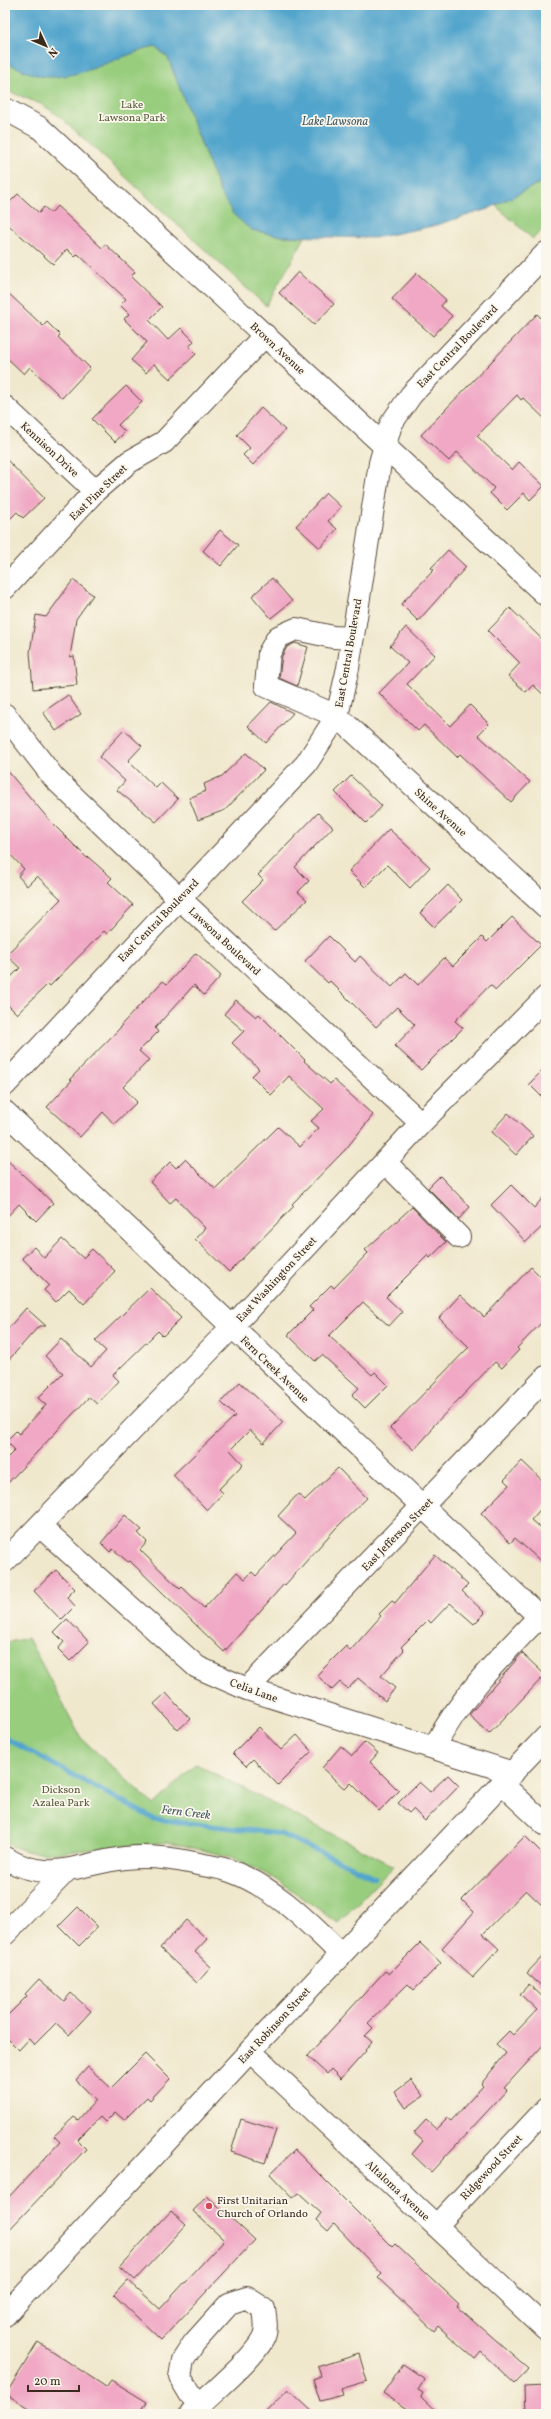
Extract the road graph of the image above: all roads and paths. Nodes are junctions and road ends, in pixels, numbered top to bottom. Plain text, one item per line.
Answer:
1 (5, 109) edge
2 (543, 263) edge
3 (264, 335) junction
4 (5, 408) edge
5 (384, 444) junction
6 (95, 492) junction
7 (5, 588) edge
8 (546, 595) edge
9 (352, 638) junction
10 (5, 715) edge
11 (337, 716) junction
12 (179, 898) junction
13 (546, 907) edge
14 (546, 997) edge
15 (5, 1085) edge
16 (5, 1112) edge
17 (421, 1123) junction
18 (385, 1162) junction
19 (459, 1237) dead end
20 (232, 1328) junction
21 (546, 1377) edge
22 (422, 1508) junction
23 (40, 1526) junction
24 (9, 1550) edge
25 (543, 1620) edge
26 (247, 1689) junction
27 (546, 1737) edge
28 (434, 1748) junction
29 (508, 1779) junction
30 (546, 1825) edge
31 (5, 1858) edge
32 (65, 1872) junction
33 (5, 1934) edge
34 (341, 1954) junction
35 (250, 2051) junction
36 (546, 2109) edge
37 (436, 2226) junction
38 (5, 2315) edge
39 (546, 2329) edge
40 (195, 2411) edge

1 - 3 street, Brown Avenue
2 - 5 street, East Central Boulevard
3 - 5 street, Brown Avenue
3 - 6 street, East Pine Street
4 - 6 street, Kennison Drive
5 - 8 street, Brown Avenue
5 - 9 street, East Central Boulevard
6 - 7 street, East Pine Street
9 - 11 street, East Central Boulevard
9 - 11 street, Shine Avenue
10 - 12 street, Lawsona Boulevard
11 - 12 street, East Central Boulevard
11 - 13 street, Shine Avenue
12 - 15 street, East Central Boulevard
12 - 17 street, Lawsona Boulevard
14 - 17 street, East Washington Street
16 - 20 street, Fern Creek Avenue
17 - 18 street, East Washington Street
18 - 19 street
18 - 20 street, East Washington Street
20 - 22 street, Fern Creek Avenue
20 - 23 street, East Washington Street
21 - 22 street, East Jefferson Street
22 - 25 street, Fern Creek Avenue
22 - 26 street, East Jefferson Street
23 - 24 street, East Washington Street
23 - 26 street, Celia Lane
25 - 28 street
26 - 28 street, Celia Lane
27 - 29 street, East Robinson Street
28 - 29 street, Celia Lane
29 - 30 street
29 - 34 street, East Robinson Street
31 - 32 street
32 - 33 street
32 - 34 street
34 - 35 street, East Robinson Street
35 - 37 street, Altaloma Avenue
35 - 38 street, East Robinson Street
36 - 37 street, Ridgewood Street
37 - 39 street, Altaloma Avenue
40 - 40 street

